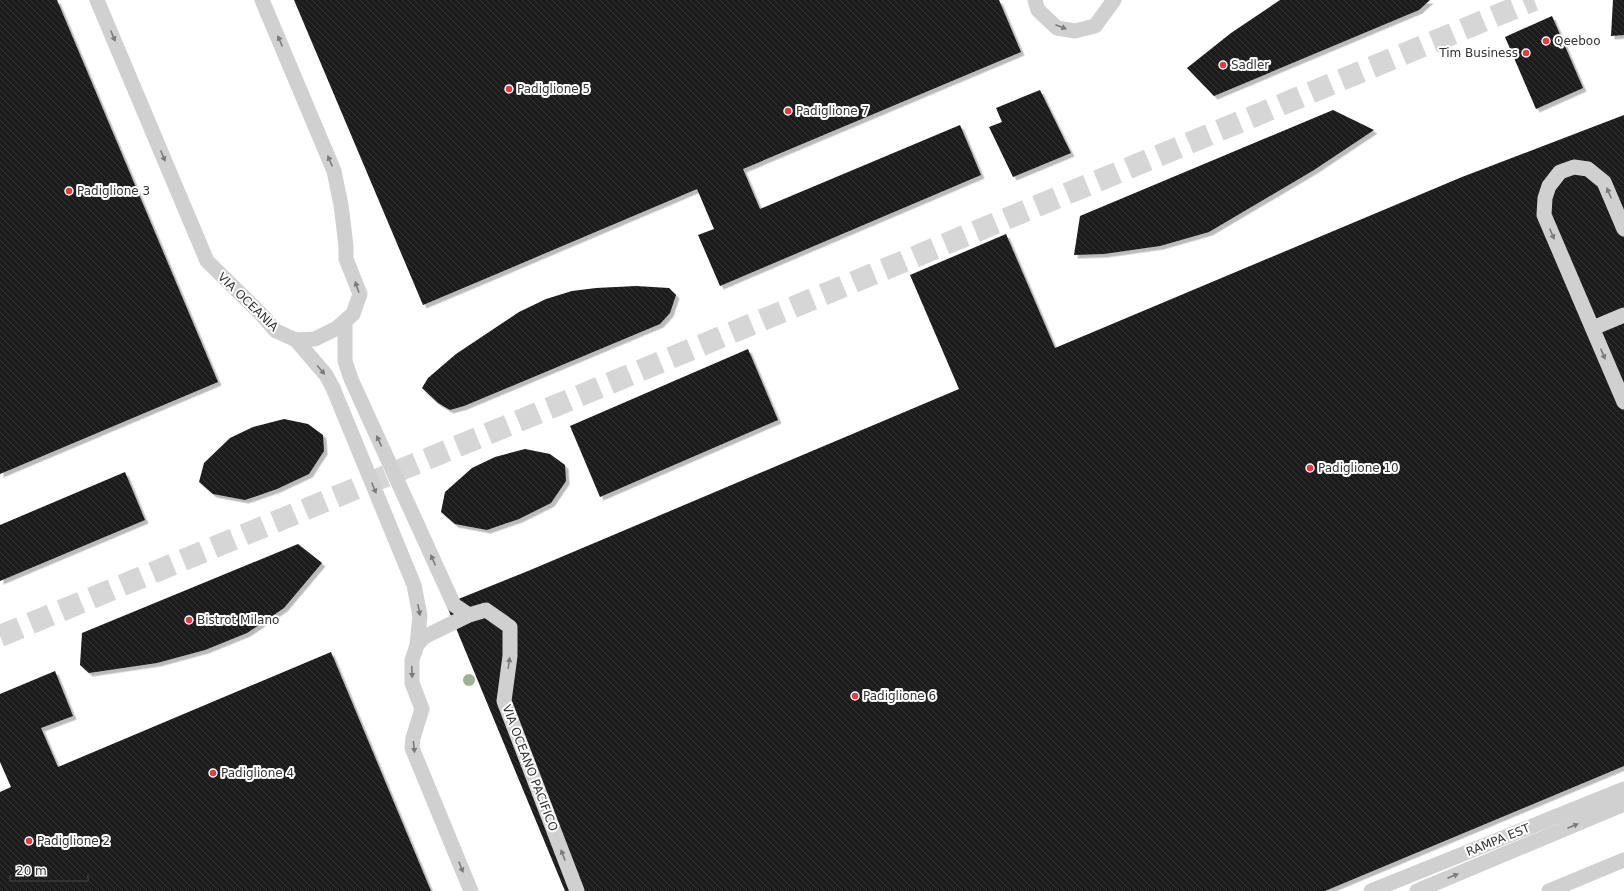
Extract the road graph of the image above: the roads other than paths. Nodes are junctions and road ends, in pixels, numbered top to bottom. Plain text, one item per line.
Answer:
1 (98, 0) edge
2 (262, 0) edge
3 (1036, 0) edge
4 (1114, 0) edge
5 (1624, 229) edge
6 (1624, 315) edge
7 (345, 321) junction
8 (1592, 328) junction
9 (296, 340) junction
10 (1624, 402) edge
11 (468, 615) junction
12 (417, 645) junction
13 (1624, 789) edge
14 (1624, 804) edge
15 (1624, 860) edge
16 (471, 891) edge
17 (577, 891) edge
18 (1371, 891) edge
19 (1417, 891) edge
20 (1549, 891) edge

1 -> 9 lane, VIA OCEANIA
7 -> 2 lane, VIA OCEANIA
3 -> 4 lane
5 -> 8 lane
6 - 8 lane
7 - 9 lane, VIA OCEANIA
11 -> 7 lane
8 -> 10 lane
9 -> 12 lane
11 - 12 lane, VIA OCEANO PACIFICO
17 -> 11 lane, VIA OCEANO PACIFICO
12 -> 16 lane
13 - 18 lane, RAMPA EST
19 -> 14 lane
15 - 20 lane

